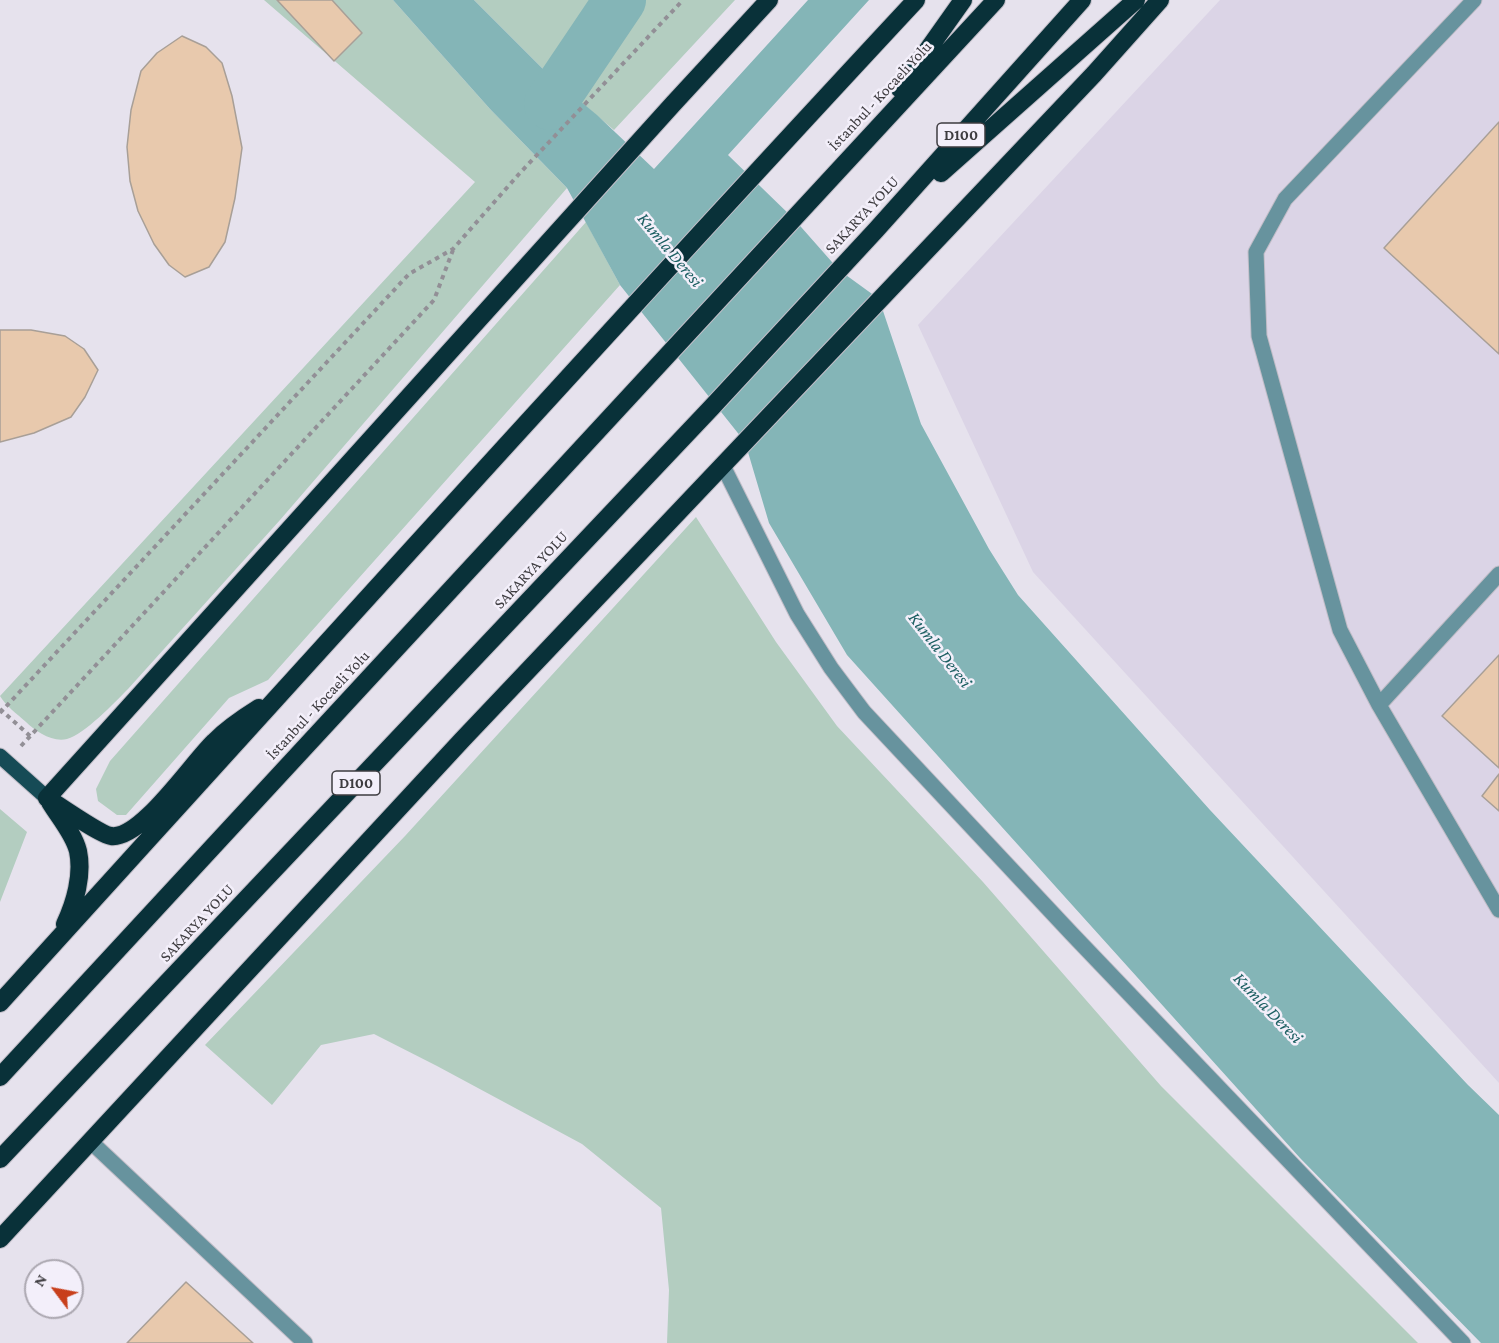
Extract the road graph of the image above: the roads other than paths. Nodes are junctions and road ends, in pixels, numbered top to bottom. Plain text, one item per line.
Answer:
1 (769, 0) edge
2 (916, 0) edge
3 (963, 0) edge
4 (996, 0) edge
5 (1082, 0) edge
6 (1136, 0) edge
7 (1160, 0) edge
8 (1474, 0) edge
9 (860, 147) junction
10 (876, 230) junction
11 (723, 466) junction
12 (1499, 574) edge
13 (274, 699) junction
14 (1378, 705) junction
15 (3, 758) edge
16 (47, 798) junction
17 (1499, 910) edge
18 (57, 940) junction
19 (0, 1003) edge
20 (0, 1077) edge
21 (90, 1141) junction
22 (0, 1159) edge
23 (0, 1239) edge
24 (305, 1343) edge
25 (1463, 1343) edge

1 - 16 highway
2 - 13 highway
3 - 9 highway
4 - 9 highway, İstanbul - Kocaeli Yolu
5 - 10 highway, SAKARYA YOLU / D100
6 - 10 highway
7 - 11 highway
8 - 14 street
9 - 20 highway, İstanbul - Kocaeli Yolu
10 - 22 highway, SAKARYA YOLU / D100
11 - 21 highway
11 - 25 street
12 - 14 street
13 - 16 highway
13 - 18 highway
14 - 17 street
15 - 16 main road
16 - 18 highway
18 - 19 highway
21 - 23 highway
21 - 24 street

